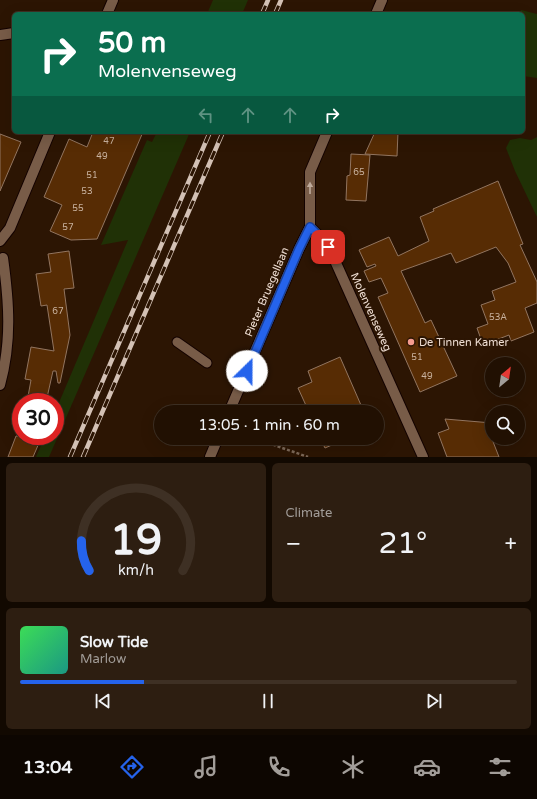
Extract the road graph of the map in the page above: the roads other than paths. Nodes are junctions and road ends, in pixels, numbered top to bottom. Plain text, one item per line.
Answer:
1 (113, 0) edge
2 (382, 0) edge
3 (108, 12) edge
4 (377, 12) edge
5 (12, 33) edge
6 (0, 36) edge
7 (49, 134) edge
8 (326, 134) edge
9 (310, 227) junction
10 (0, 241) edge
11 (3, 258) dead end
12 (177, 342) dead end
13 (207, 363) dead end
14 (0, 385) edge
15 (232, 405) edge
16 (215, 445) edge
17 (210, 457) edge
18 (423, 457) edge

1 - 3 street
2 - 4 street
5 - 6 street
7 - 10 street
9 -> 8 street
9 - 15 street, Pieter Bruegellaan
9 - 18 street, Molenvenseweg
11 - 14 street
12 - 13 lane
16 - 17 street

